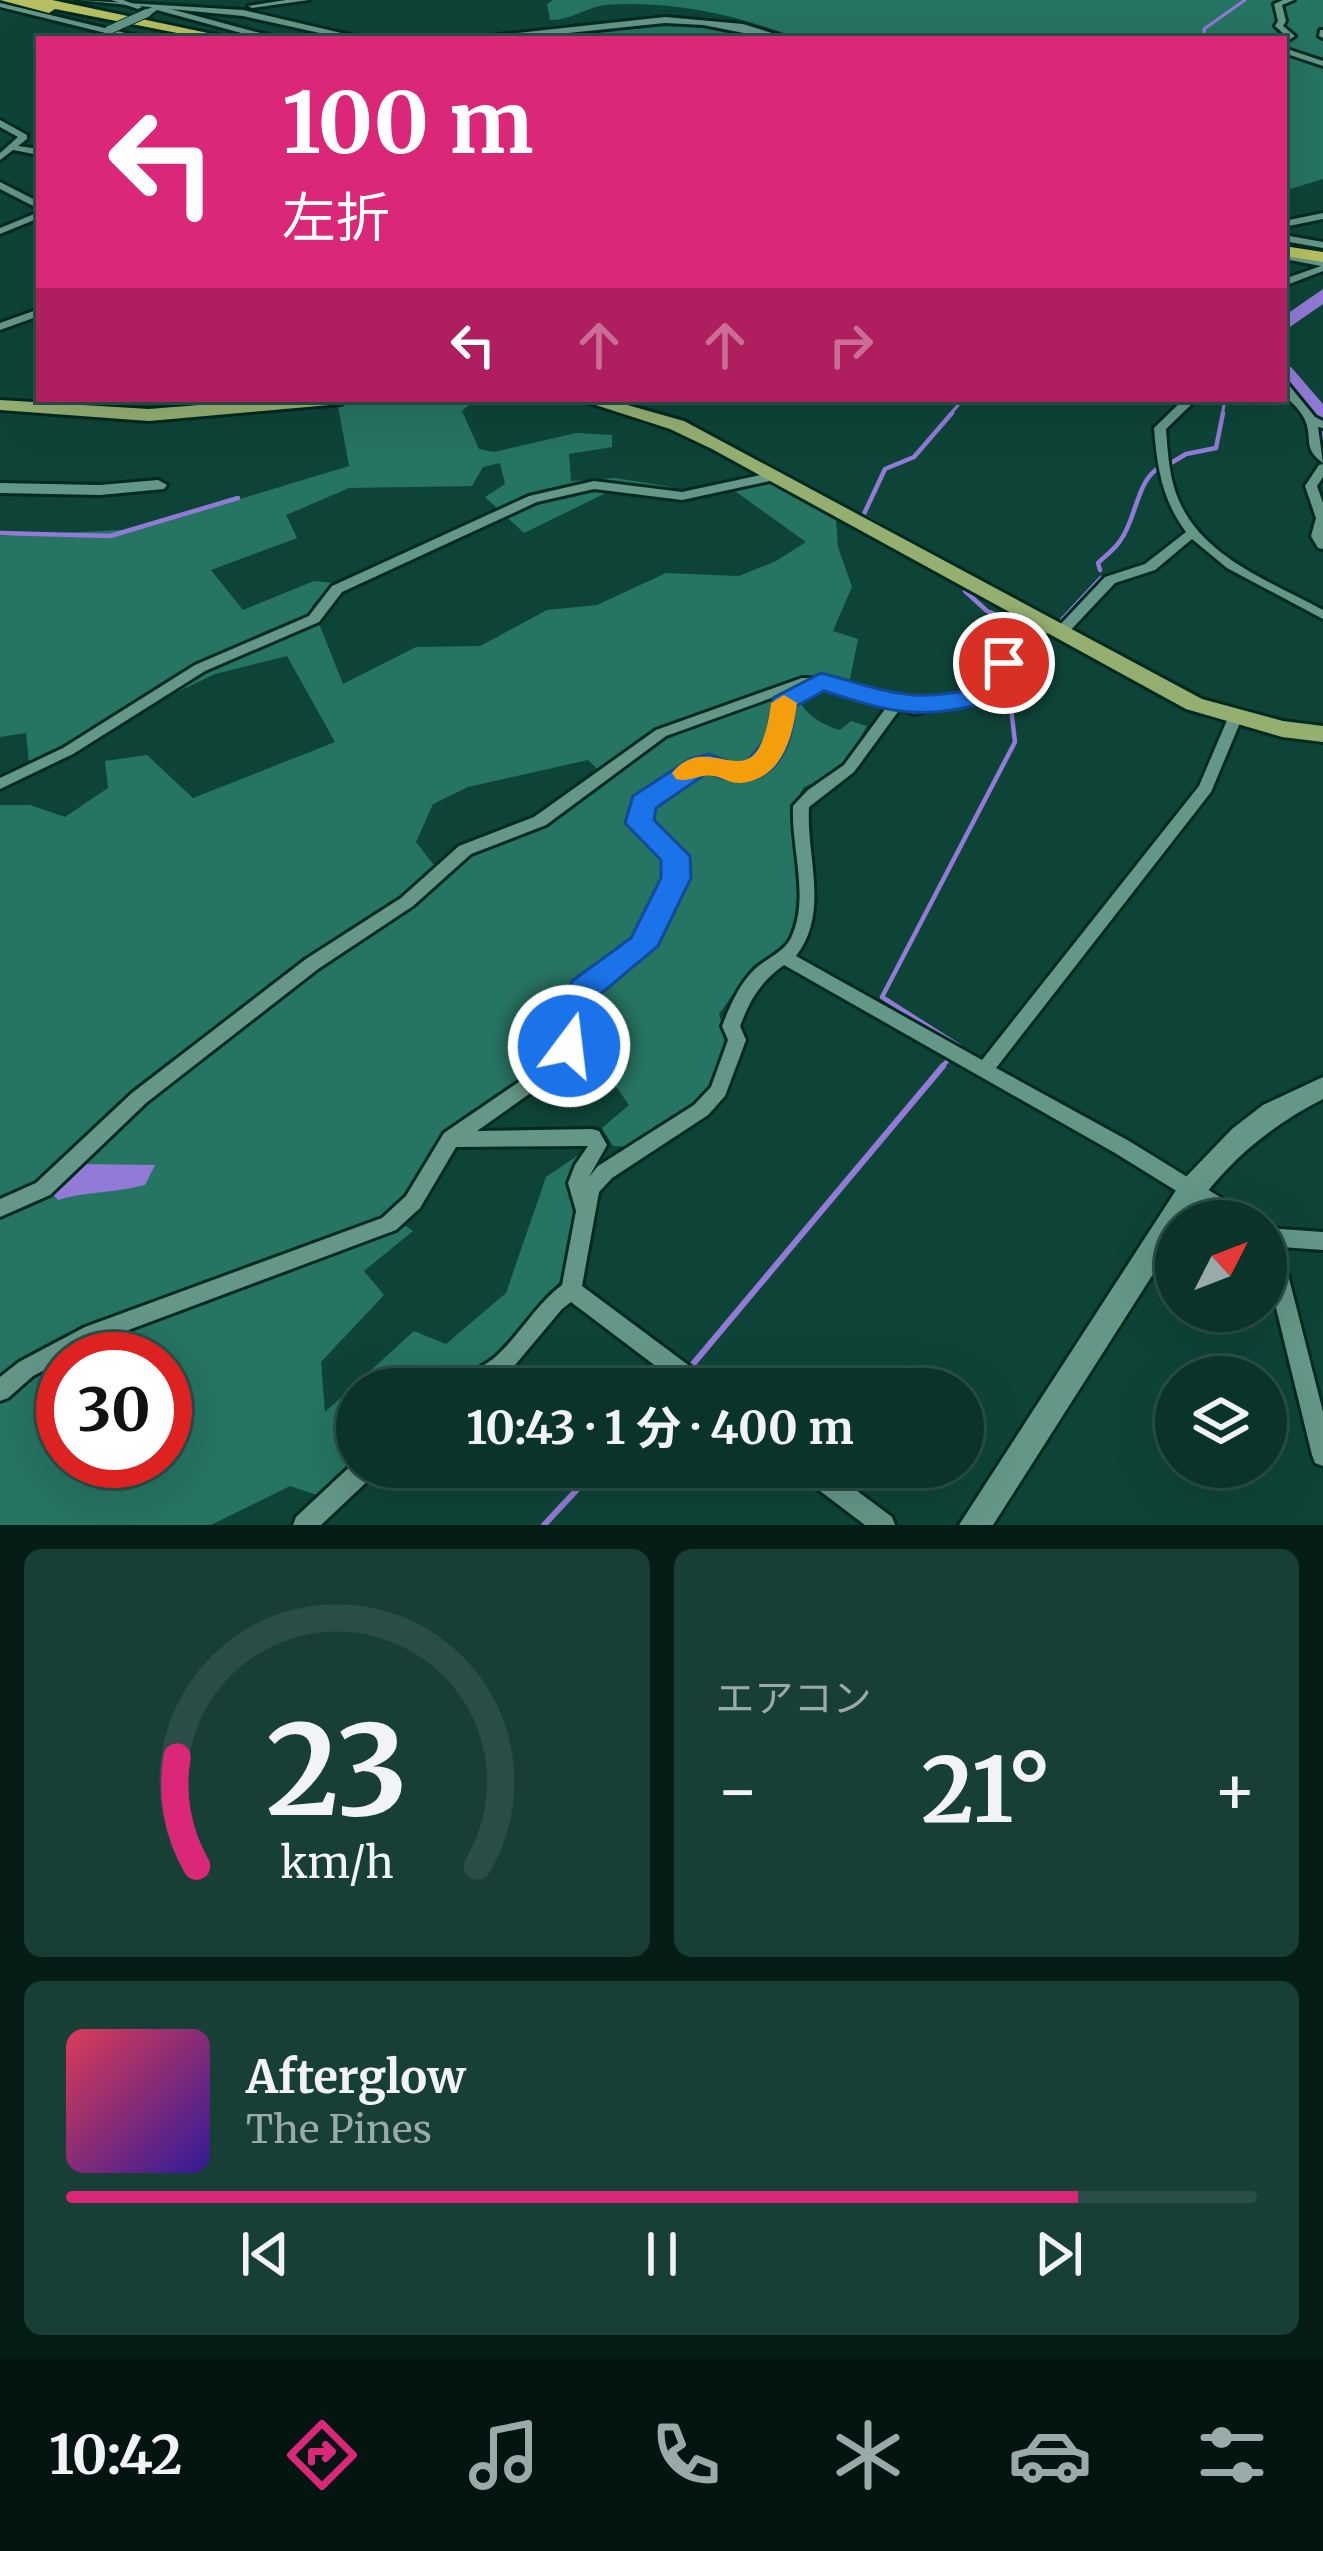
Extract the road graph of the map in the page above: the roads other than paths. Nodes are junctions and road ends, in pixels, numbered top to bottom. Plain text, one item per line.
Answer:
1 (82, 0) edge
2 (116, 0) edge
3 (305, 0) edge
4 (1290, 0) edge
5 (1, 6) edge
6 (34, 6) edge
7 (147, 9) junction
8 (265, 16) junction
9 (106, 31) junction
10 (127, 36) edge
11 (182, 36) edge
12 (211, 36) edge
13 (260, 36) edge
14 (349, 36) edge
15 (512, 36) edge
16 (777, 36) edge
17 (1287, 42) edge
18 (1287, 47) edge
19 (1323, 64) edge
20 (0, 123) edge
21 (14, 148) junction
22 (36, 152) edge
23 (0, 157) edge
24 (0, 185) edge
25 (36, 208) edge
26 (36, 212) edge
27 (1323, 216) edge
28 (1287, 223) edge
29 (0, 231) edge
30 (1287, 248) edge
31 (1323, 257) edge
32 (1287, 281) edge
33 (36, 312) edge
34 (0, 327) edge
35 (1287, 389) edge
36 (305, 402) edge
37 (596, 402) edge
38 (1188, 402) edge
39 (0, 405) edge
40 (65, 405) edge
41 (1317, 422) edge
42 (1323, 464) edge
43 (775, 476) junction
44 (158, 485) dead end
45 (0, 488) edge
46 (1323, 518) edge
47 (1190, 535) junction
48 (1323, 545) edge
49 (1323, 615) edge
50 (1054, 629) junction
51 (821, 682) junction
52 (896, 705) junction
53 (1235, 718) junction
54 (1323, 734) edge
55 (0, 784) edge
56 (787, 958) junction
57 (985, 1069) junction
58 (1323, 1087) edge
59 (451, 1139) junction
60 (1192, 1189) junction
61 (1209, 1200) edge
62 (0, 1208) edge
63 (589, 1216) junction
64 (1287, 1239) edge
65 (1323, 1241) edge
66 (571, 1290) junction
67 (1287, 1316) edge
68 (497, 1368) edge
69 (675, 1368) edge
70 (0, 1391) edge
71 (1323, 1455) edge
72 (344, 1488) edge
73 (835, 1488) edge
74 (304, 1525) edge
75 (884, 1525) edge
76 (975, 1525) edge

1 - 7 street
2 - 7 street
3 - 8 street
4 - 17 street
5 - 6 street
5 - 11 highway
6 - 9 street
6 - 12 highway
7 - 8 street
7 - 9 street, bridge
7 - 13 street
8 - 14 street
9 - 10 street
15 - 16 street
18 - 19 street
20 - 21 street
21 - 22 street
21 - 23 street
24 - 25 street
26 - 29 street
27 - 28 street
30 - 31 highway
31 - 32 street
33 - 34 street
35 - 41 street
36 - 40 main road
37 - 43 main road
38 - 47 street
39 - 40 main road
41 - 42 street
42 - 46 street
43 - 50 main road
43 - 55 street
44 - 45 street
46 - 48 street
47 - 49 street
47 - 50 street
50 - 52 street
50 - 53 main road
51 - 52 street
51 - 59 street
51 - 62 street
52 - 56 street
53 - 54 main road
53 - 57 street
56 - 57 street
56 - 63 street
57 - 60 street
58 - 60 street
59 - 63 street
59 - 70 street
60 - 61 street
60 - 76 street
63 - 66 street
64 - 65 street
66 - 68 street
66 - 69 street
67 - 71 street
72 - 74 street
73 - 75 street

